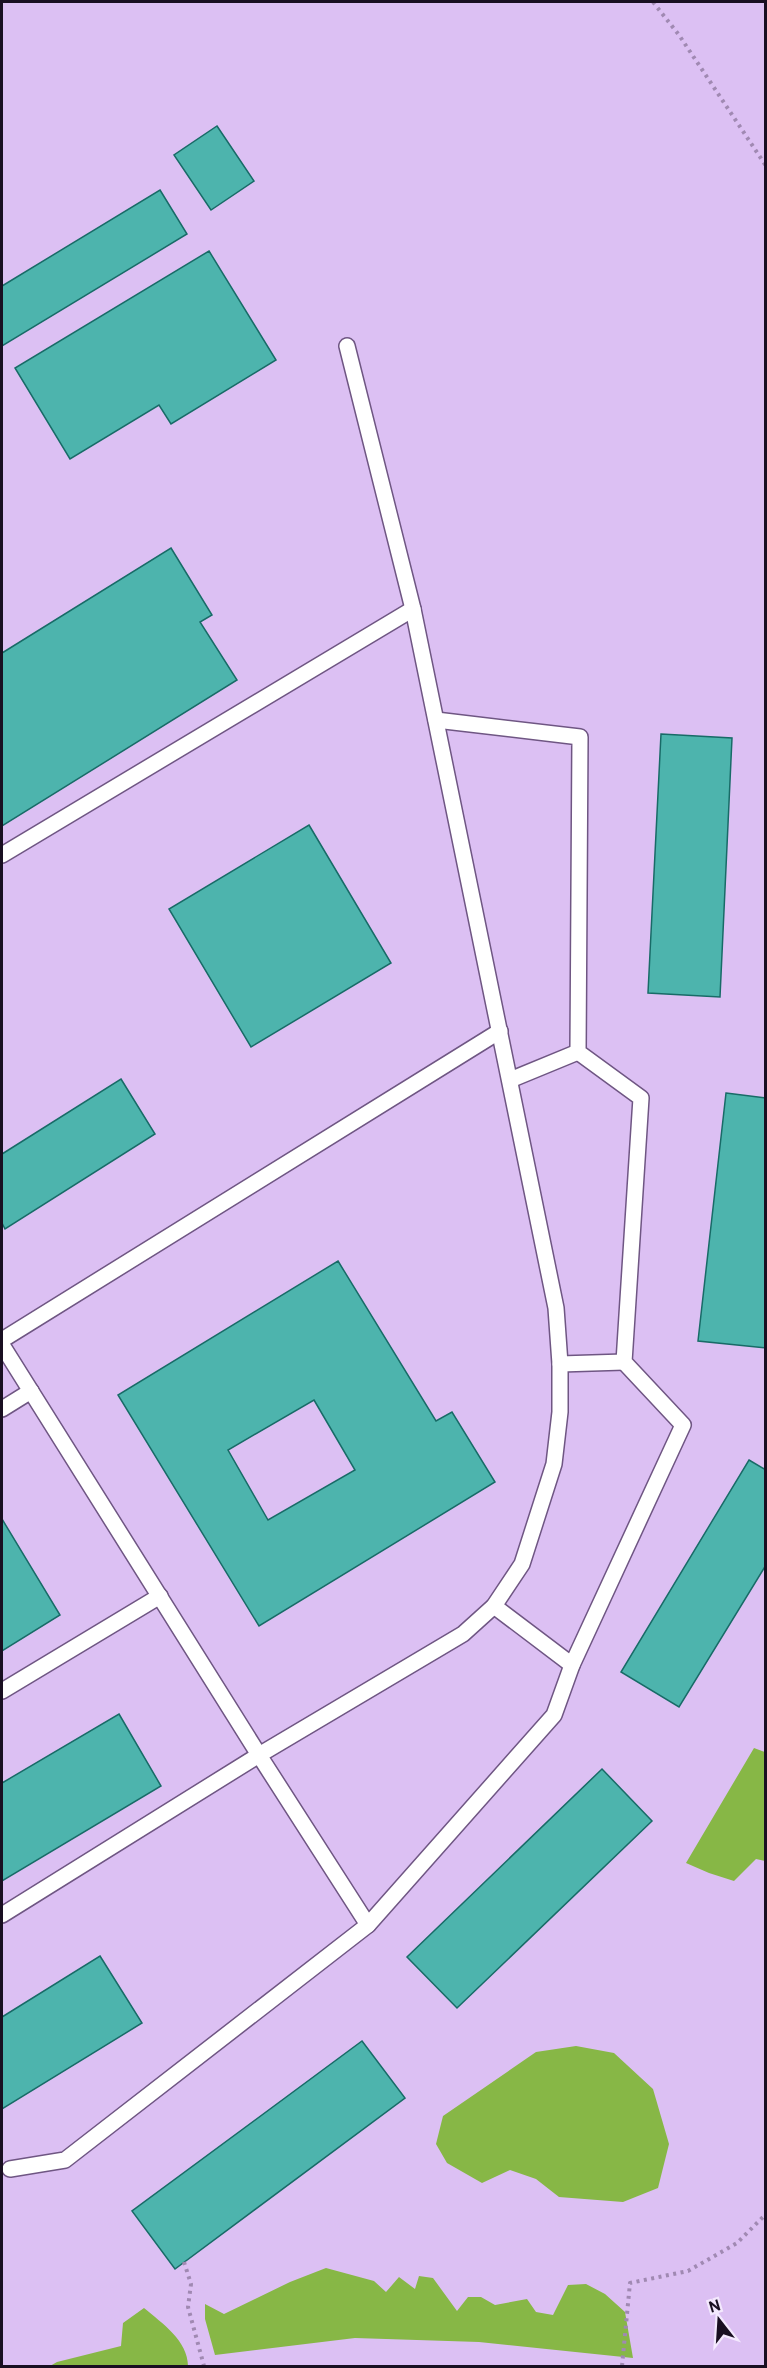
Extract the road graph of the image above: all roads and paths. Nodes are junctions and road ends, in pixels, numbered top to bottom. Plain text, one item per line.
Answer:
1 (653, 2) edge
2 (765, 166) edge
3 (346, 345) dead end
4 (413, 609) junction
5 (436, 720) junction
6 (2, 855) edge
7 (500, 1031) junction
8 (578, 1052) junction
9 (510, 1080) junction
10 (2, 1340) edge
11 (2, 1345) edge
12 (624, 1362) junction
13 (560, 1364) junction
14 (31, 1391) junction
15 (2, 1409) edge
16 (160, 1596) junction
17 (494, 1606) junction
18 (572, 1665) junction
19 (2, 1690) edge
20 (259, 1755) junction
21 (2, 1915) edge
22 (368, 1925) junction
23 (4, 2168) edge
24 (765, 2214) edge
25 (184, 2262) dead end
26 (204, 2367) edge
27 (622, 2367) edge

1 - 2 path
3 - 4 lane
4 - 5 lane
4 - 6 lane
5 - 7 lane
5 - 8 lane
7 - 9 lane
7 - 10 lane
8 - 9 lane
8 - 12 lane
9 - 13 lane
11 - 14 lane
12 - 13 lane
12 - 18 lane
13 - 17 lane
14 - 15 lane
14 - 16 lane
16 - 19 lane
16 - 20 lane
17 - 18 lane
17 - 20 lane
18 - 22 lane
20 - 21 lane
20 - 22 lane
22 - 23 lane
24 - 27 path
25 - 26 path

